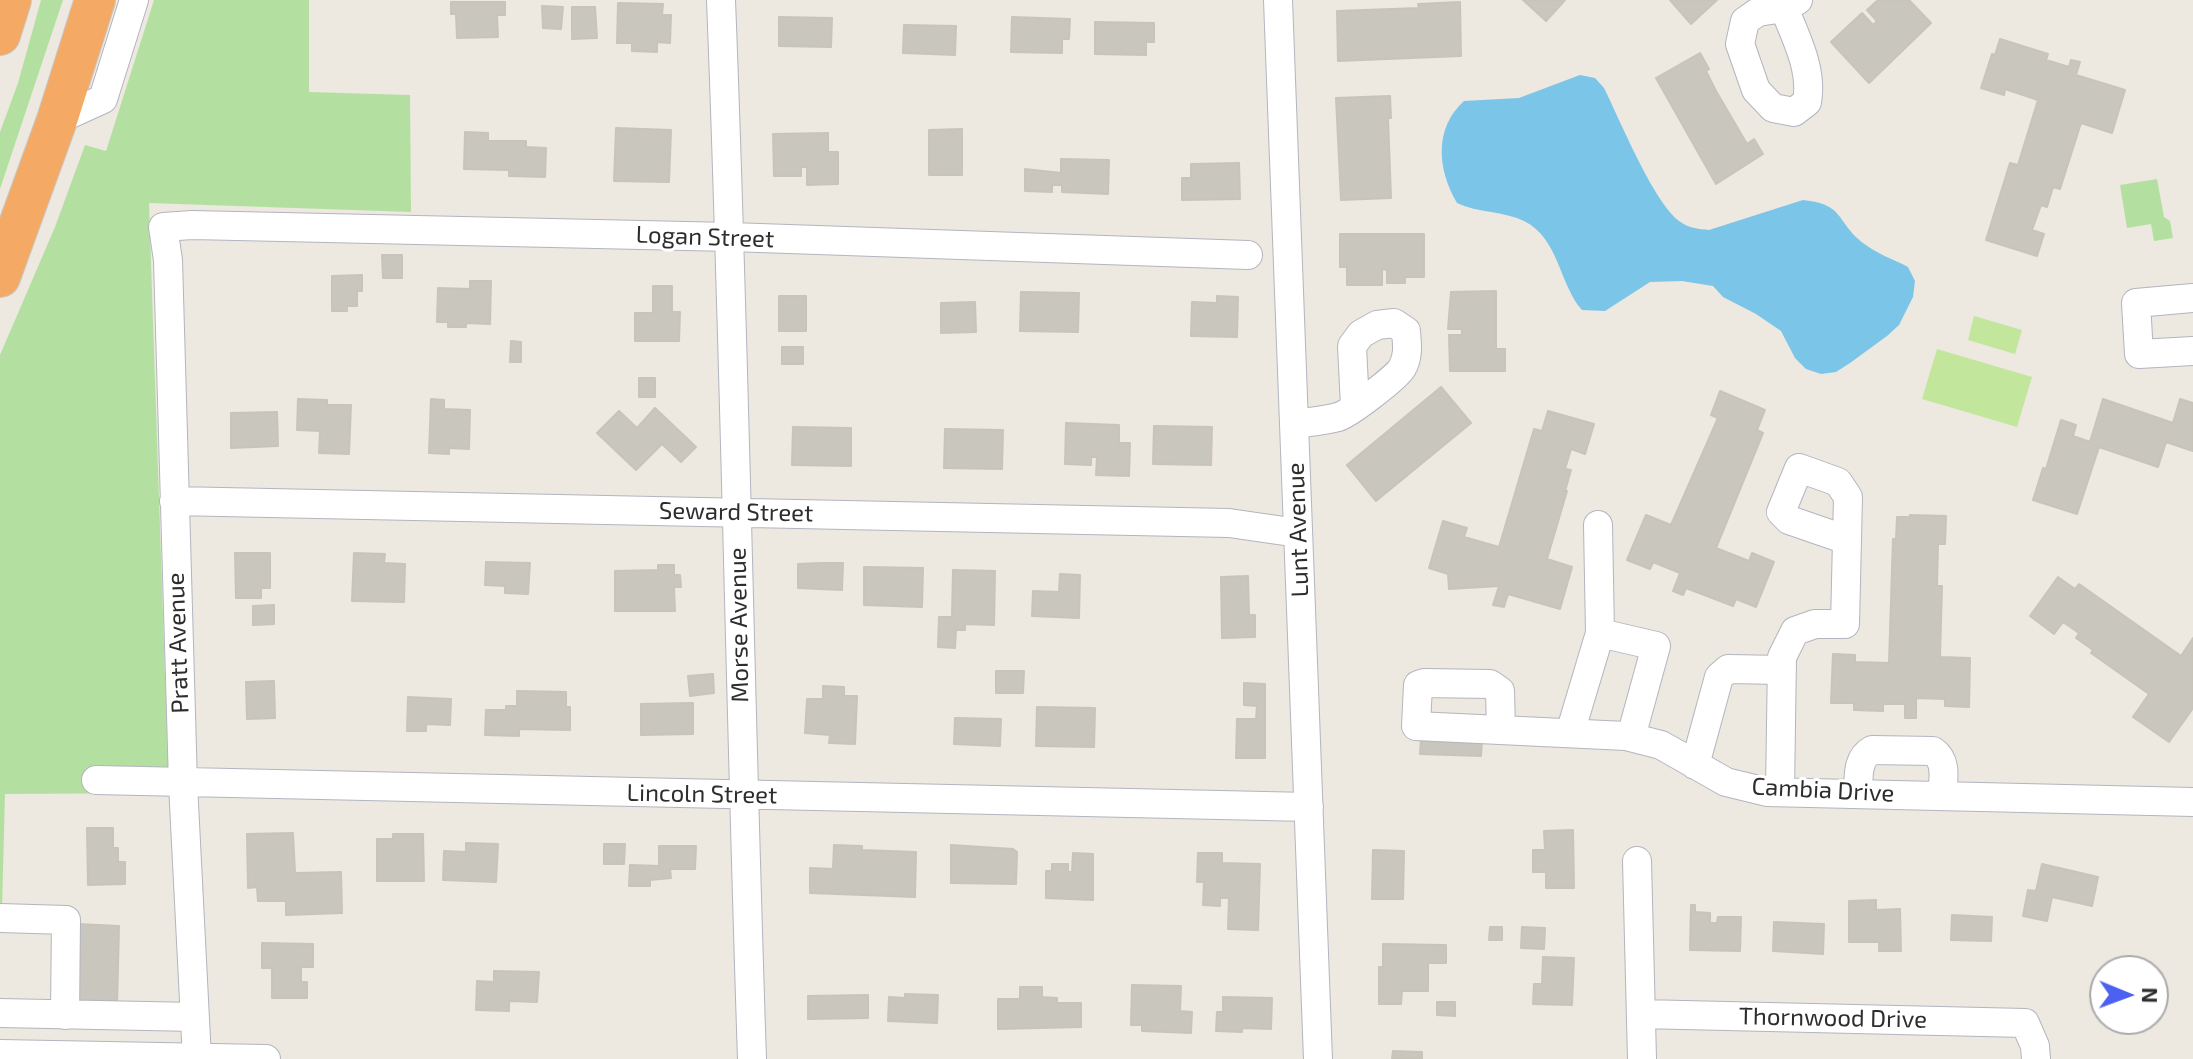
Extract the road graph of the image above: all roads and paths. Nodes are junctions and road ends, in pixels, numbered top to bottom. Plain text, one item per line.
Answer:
1 (11, 0) edge
2 (95, 0) edge
3 (134, 0) edge
4 (721, 0) edge
5 (1278, 0) edge
6 (0, 35) edge
7 (57, 120) junction
8 (163, 227) joint
9 (731, 237) junction
10 (1248, 255) dead end
11 (0, 277) edge
12 (2193, 298) edge
13 (2193, 351) edge
14 (1355, 406) dead end
15 (1294, 424) junction
16 (174, 501) junction
17 (736, 512) junction
18 (1598, 525) dead end
19 (1298, 533) junction
20 (1847, 540) dead end
21 (1600, 633) junction
22 (1782, 670) junction
23 (1501, 730) junction
24 (1570, 733) junction
25 (1631, 737) junction
26 (1695, 765) junction
27 (96, 780) dead end
28 (183, 784) junction
29 (1780, 792) junction
30 (1858, 794) junction
31 (743, 795) junction
32 (1942, 796) junction
33 (2193, 802) edge
34 (1309, 807) junction
35 (1637, 861) dead end
36 (10, 918) edge
37 (0, 1013) edge
38 (1641, 1014) junction
39 (65, 1015) junction
40 (195, 1017) junction
41 (0, 1054) edge
42 (197, 1058) edge
43 (266, 1059) edge
44 (752, 1059) edge
45 (1318, 1059) edge
46 (1642, 1059) edge
47 (2036, 1059) edge

1 - 6 highway
2 - 7 highway
3 - 7 street
4 - 9 street, Morse Avenue
5 - 15 street, Lunt Avenue
7 - 11 highway
8 - 9 street, Logan Street
8 - 16 street, Pratt Avenue
9 - 10 street, Logan Street
9 - 17 street, Morse Avenue
12 - 13 street
14 - 15 street
15 - 19 street, Lunt Avenue
16 - 17 street, Seward Street
16 - 28 street, Pratt Avenue
17 - 19 street, Seward Street
17 - 31 street, Morse Avenue
18 - 21 street
19 - 34 street, Lunt Avenue
20 - 22 street
21 - 24 street
21 - 25 street
22 - 26 street
22 - 29 street
23 - 23 street, Cambia Drive
23 - 24 street, Cambia Drive
24 - 25 street, Cambia Drive
25 - 26 street, Cambia Drive
26 - 29 street, Cambia Drive
27 - 28 street, Lincoln Street
28 - 31 street, Lincoln Street
28 - 40 street, Pratt Avenue
29 - 30 street, Cambia Drive
30 - 32 street, Cambia Drive
30 - 32 street
31 - 34 street, Lincoln Street
31 - 44 street, Morse Avenue
32 - 33 street, Cambia Drive
34 - 45 street, Lunt Avenue
35 - 38 street
36 - 39 street
37 - 39 street
38 - 46 street
38 - 47 street, Thornwood Drive
39 - 40 street
40 - 42 street, Pratt Avenue
41 - 42 street
42 - 43 street

